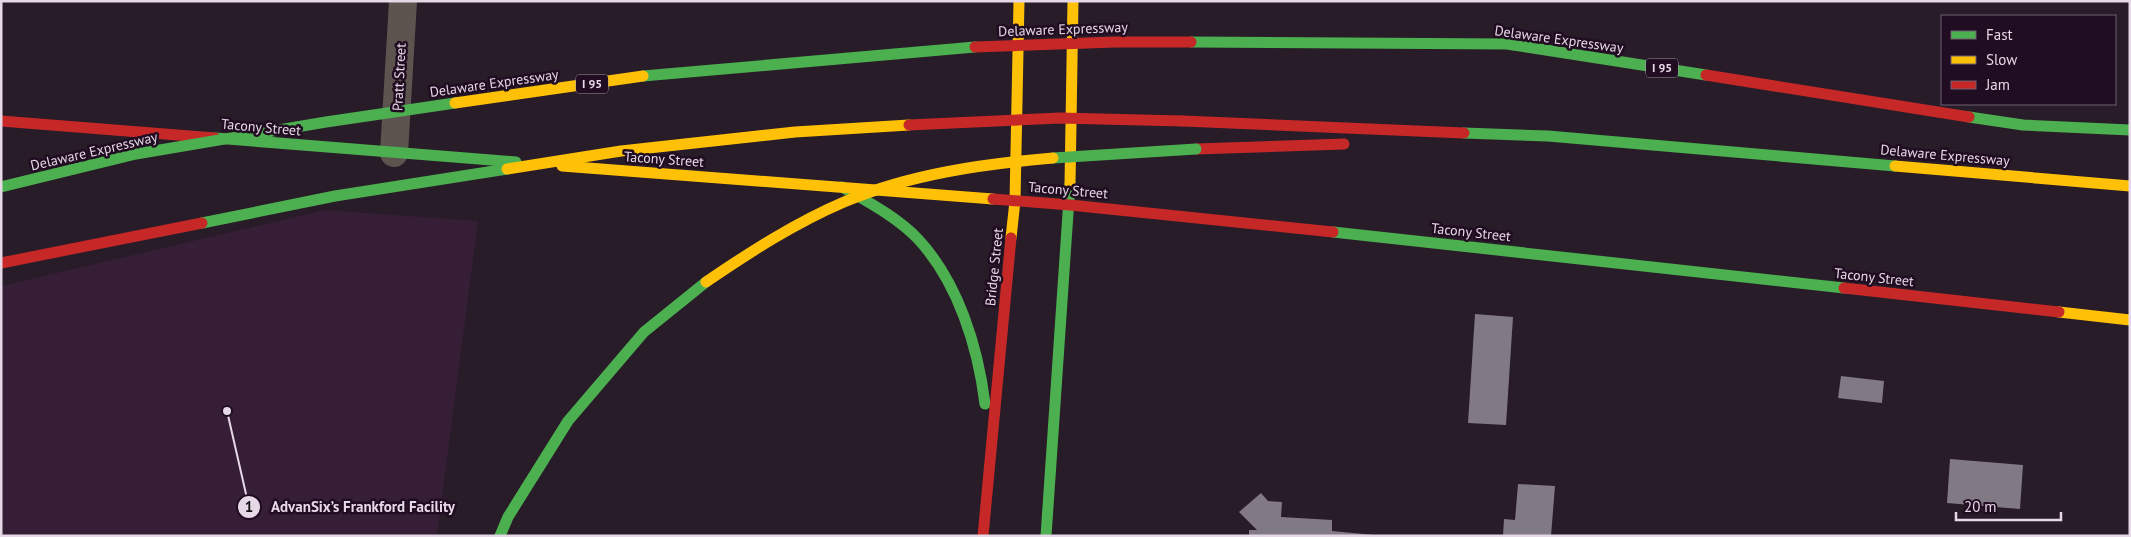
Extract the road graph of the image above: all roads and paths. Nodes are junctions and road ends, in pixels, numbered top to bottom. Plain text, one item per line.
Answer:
1 (403, 1) edge
2 (1019, 1) edge
3 (1074, 1) edge
4 (1, 121) edge
5 (2130, 130) edge
6 (1548, 136) junction
7 (1392, 142) dead end
8 (1352, 143) dead end
9 (394, 153) junction
10 (2130, 186) edge
11 (1, 187) edge
12 (842, 187) junction
13 (1015, 201) junction
14 (1070, 205) junction
15 (1, 263) edge
16 (2130, 320) edge
17 (990, 465) junction
18 (500, 536) edge
19 (983, 536) edge
20 (1046, 536) edge

1 - 9 street, Pratt Street
2 - 13 main road, Bridge Street
3 - 14 main road
4 - 9 main road, Tacony Street
5 - 11 main road, Delaware Expressway / I 95, bridge
6 - 7 main road
6 - 10 main road, Delaware Expressway
6 - 15 main road, Delaware Expressway, bridge
8 - 18 main road, bridge
9 - 12 main road, Tacony Street
12 - 13 main road, Tacony Street
12 - 17 main road
13 - 14 main road, Tacony Street
13 - 17 main road, Bridge Street
14 - 16 main road, Tacony Street
14 - 20 main road
17 - 19 main road, Bridge Street

